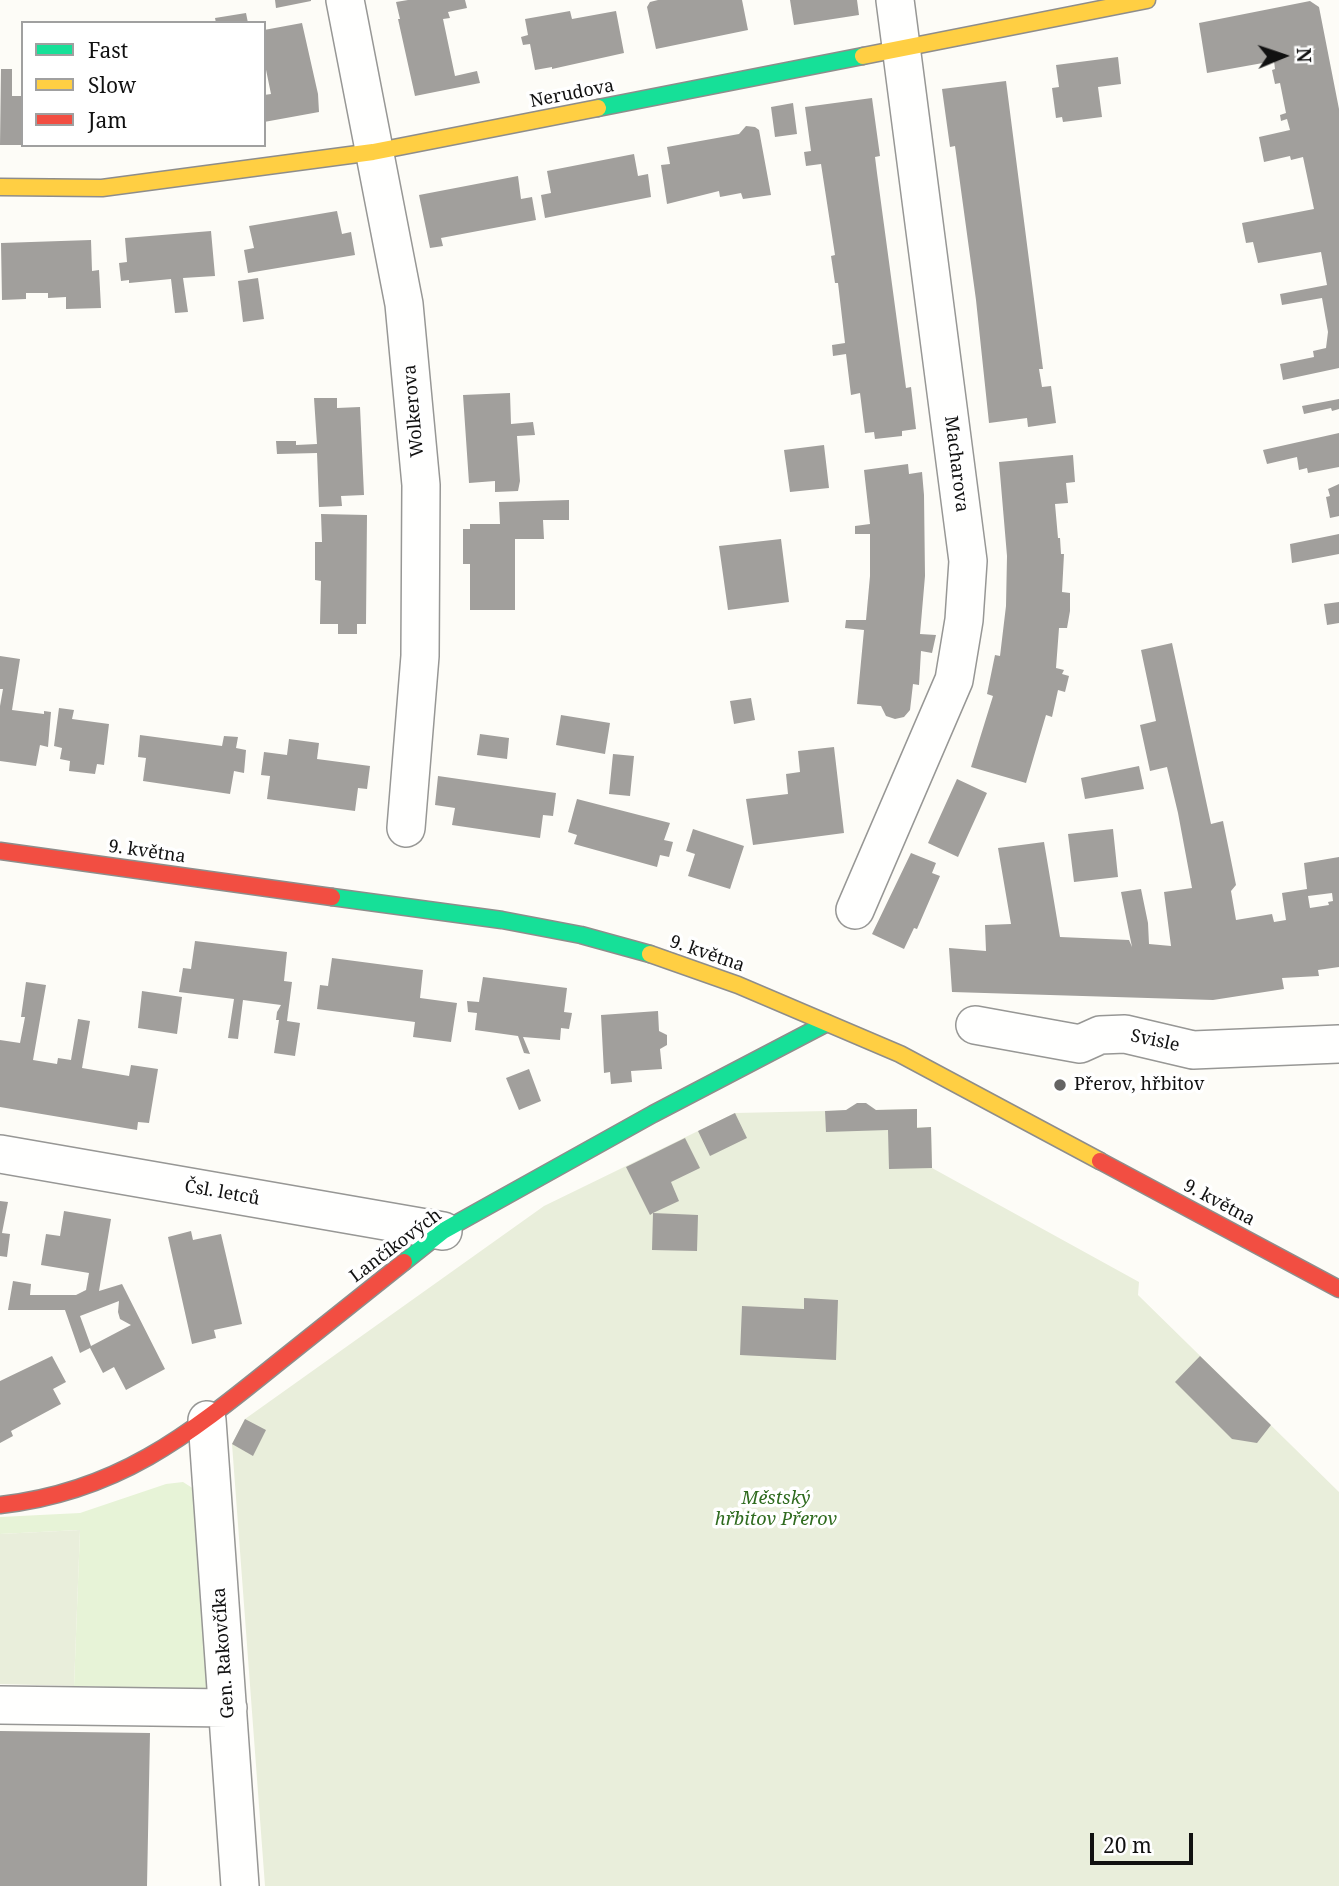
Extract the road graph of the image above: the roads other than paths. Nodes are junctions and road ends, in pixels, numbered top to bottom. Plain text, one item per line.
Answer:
1 (345, 0) edge
2 (895, 0) edge
3 (1147, 0) edge
4 (901, 49) junction
5 (373, 152) junction
6 (0, 187) edge
7 (406, 828) dead end
8 (0, 850) edge
9 (855, 910) dead end
10 (827, 1023) junction
11 (975, 1025) dead end
12 (1339, 1044) edge
13 (0, 1154) edge
14 (443, 1231) junction
15 (1339, 1289) edge
16 (206, 1420) junction
17 (0, 1505) edge
18 (0, 1705) edge
19 (228, 1709) junction
20 (240, 1886) edge

1 - 5 street, Wolkerova
2 - 4 street, Macharova
3 - 4 street, Nerudova
4 - 5 street, Nerudova
4 - 9 street, Macharova
5 - 6 street, Nerudova
5 - 7 street, Wolkerova
8 - 10 street, 9. května
10 - 14 street, Lančíkových
10 - 15 street, 9. května
11 - 12 street, Svisle
13 - 14 street, Čsl. letců
14 - 16 street, Lančíkových
16 - 17 street, Lančíkových
16 - 19 street, Gen. Rakovčíka
18 - 19 street
19 - 20 street, Gen. Rakovčíka

